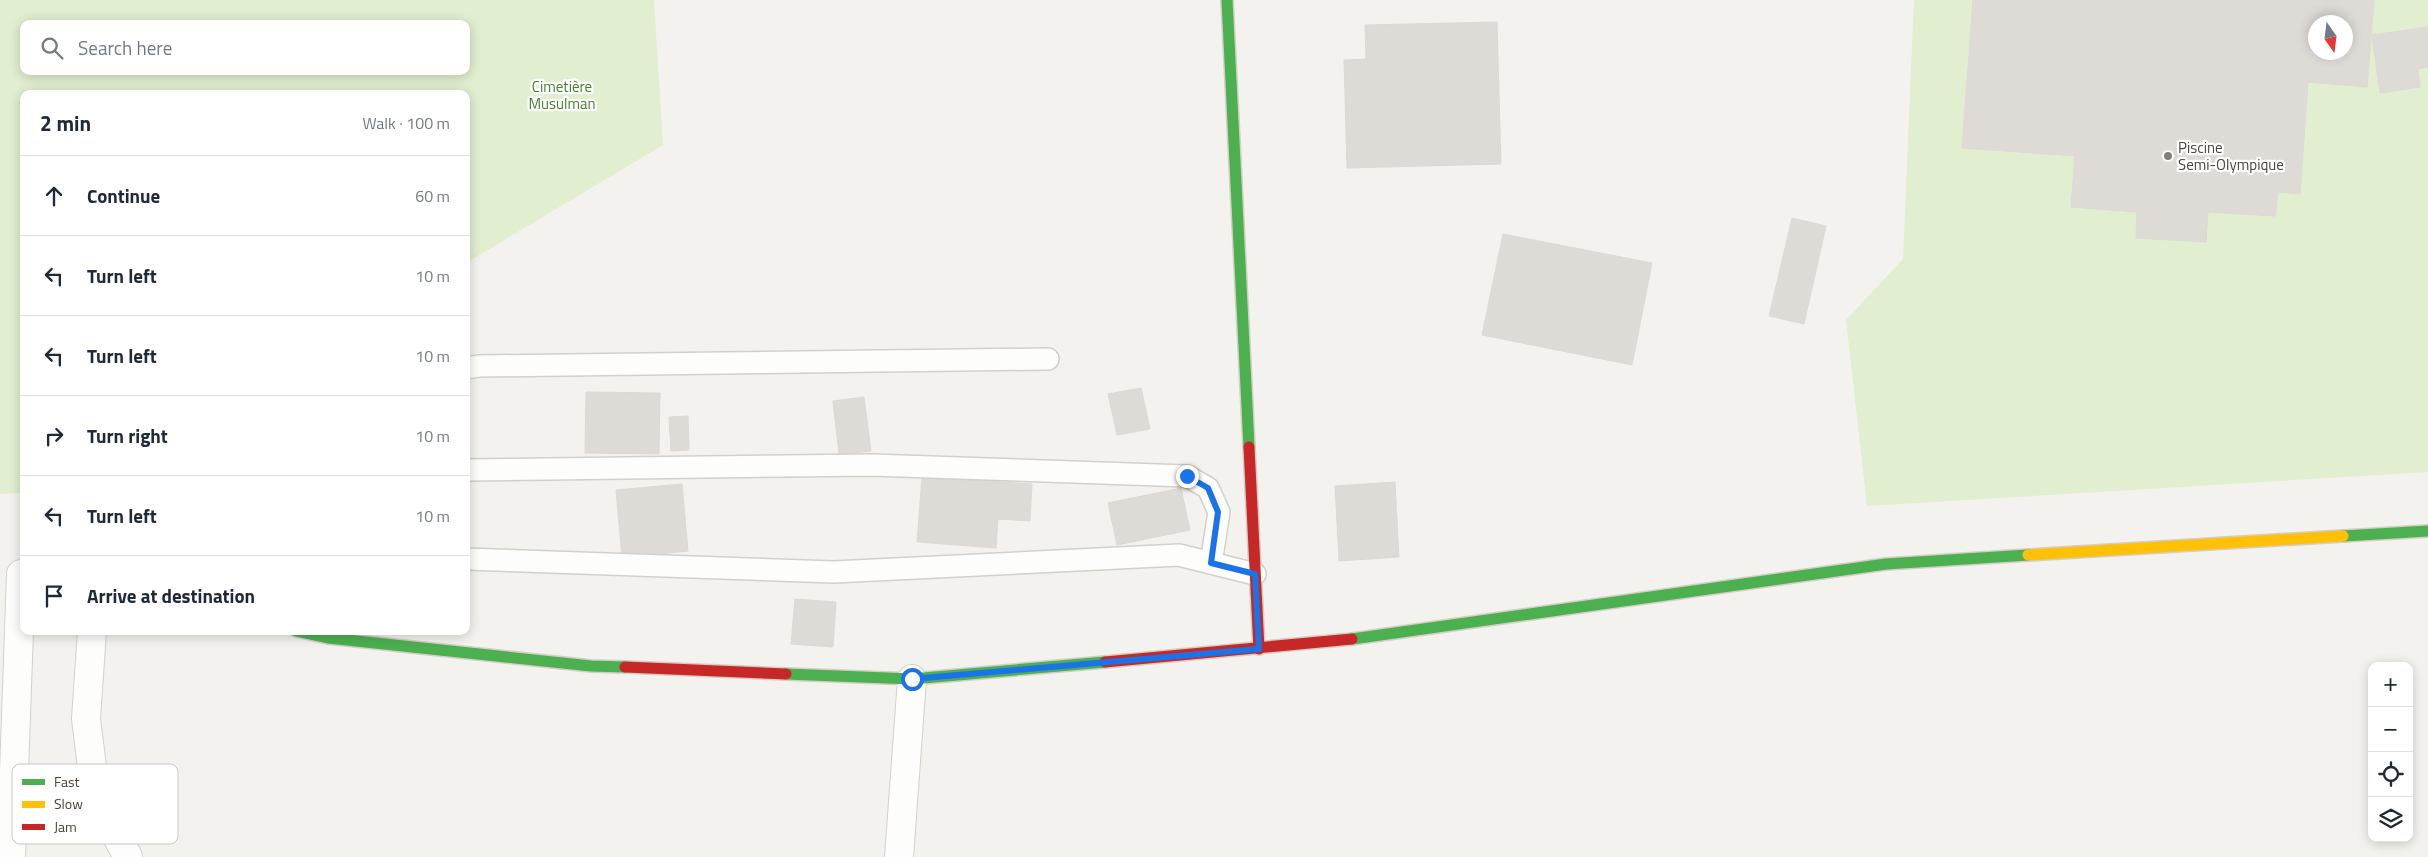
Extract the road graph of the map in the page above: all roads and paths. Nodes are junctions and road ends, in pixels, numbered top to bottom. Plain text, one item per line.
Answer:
1 (1227, 0) edge
2 (1048, 359) dead end
3 (470, 367) edge
4 (470, 470) edge
5 (2428, 531) edge
6 (470, 559) edge
7 (1211, 563) junction
8 (15, 574) edge
9 (1255, 574) junction
10 (92, 635) edge
11 (329, 635) edge
12 (1259, 649) junction
13 (912, 679) junction
14 (12, 764) edge
15 (92, 764) edge
16 (12, 786) edge
17 (121, 844) edge
18 (11, 857) edge
19 (128, 857) edge
20 (899, 857) edge

1 - 9 street
2 - 3 lane
4 - 7 lane
5 - 12 street
6 - 7 lane
7 - 9 lane
8 - 14 street
9 - 12 street
10 - 15 street
11 - 13 street
12 - 13 street
13 - 20 street
16 - 18 street
17 - 19 street

